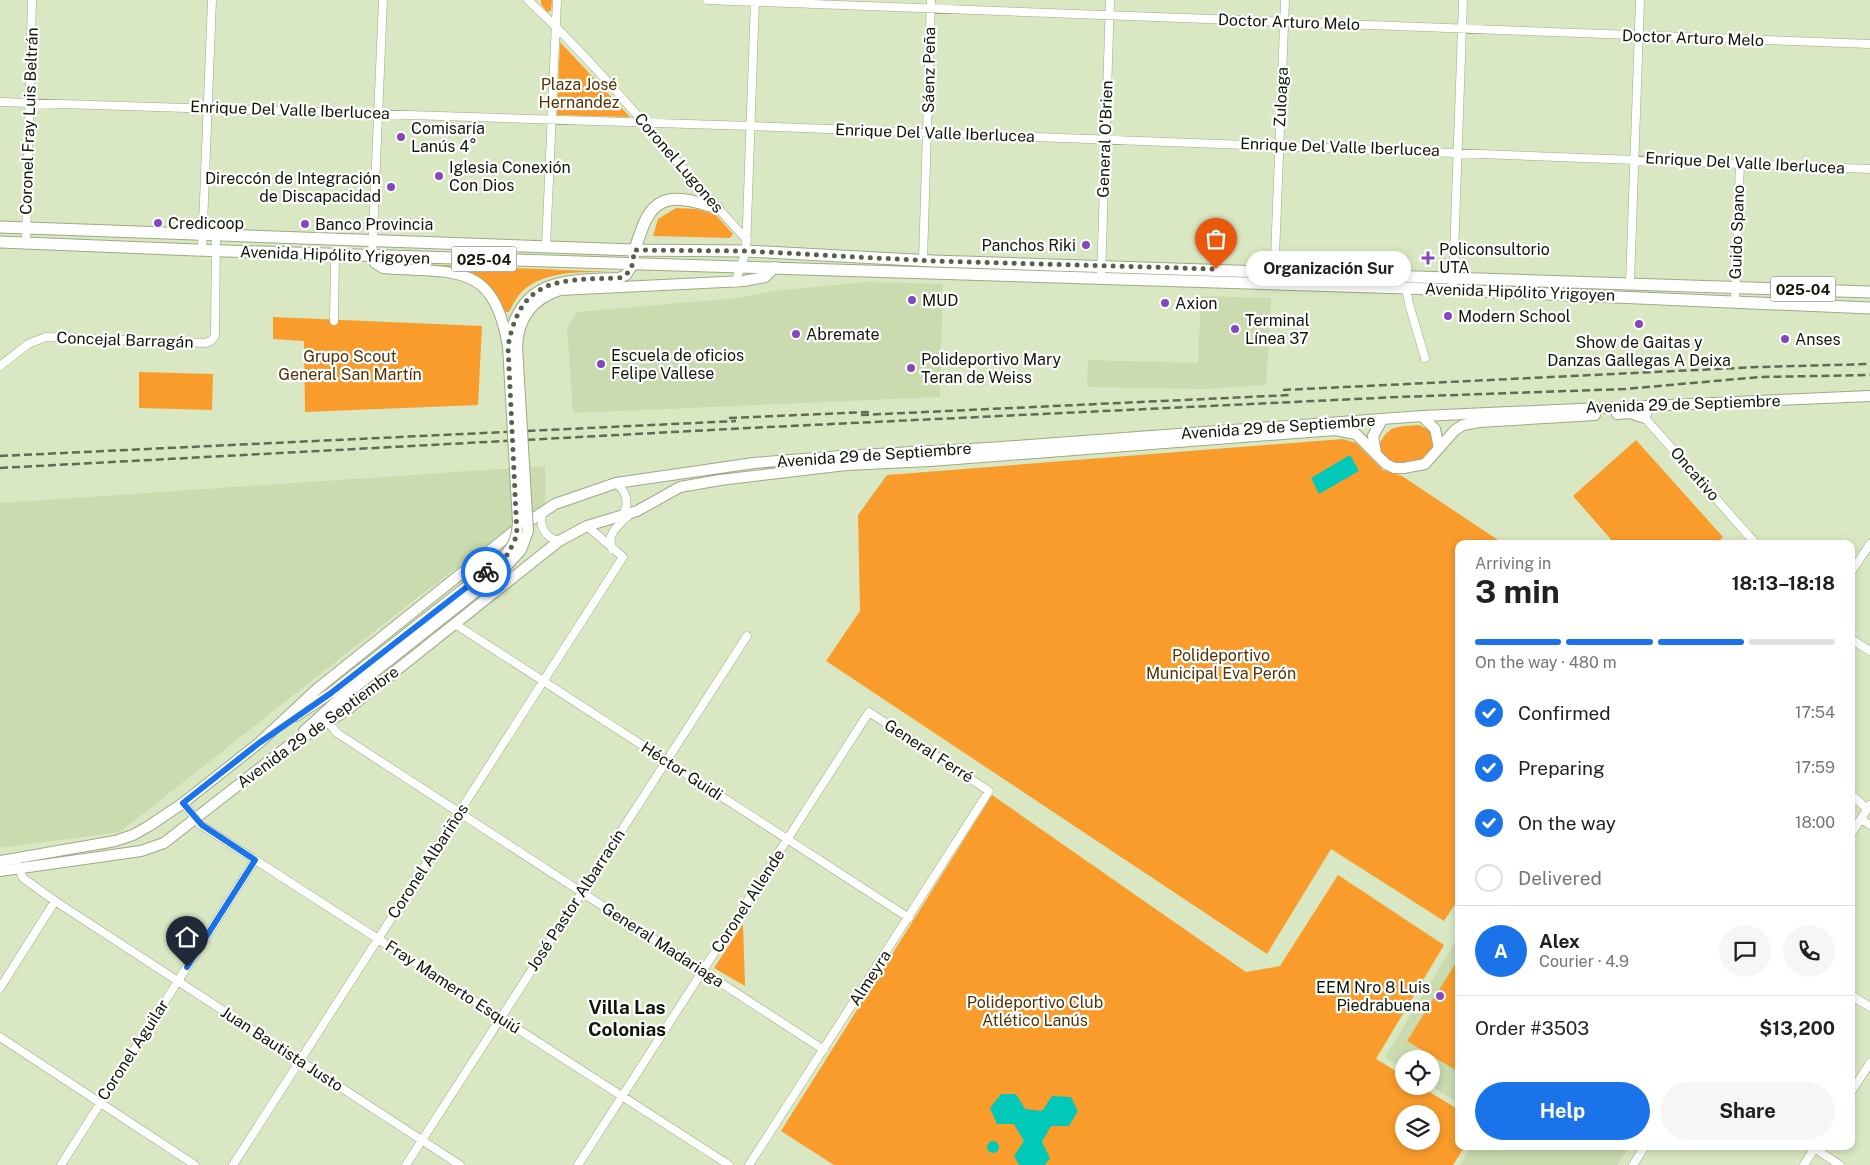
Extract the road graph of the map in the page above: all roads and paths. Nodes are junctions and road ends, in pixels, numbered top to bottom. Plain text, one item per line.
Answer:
1 (32, 0) edge
2 (212, 0) edge
3 (383, 0) edge
4 (528, 0) edge
5 (557, 0) edge
6 (707, 0) edge
7 (931, 0) edge
8 (1110, 0) edge
9 (1285, 0) edge
10 (1463, 0) edge
11 (1640, 0) edge
12 (755, 1) edge
13 (931, 9) junction
14 (1109, 15) junction
15 (1284, 22) junction
16 (556, 26) junction
17 (1462, 28) junction
18 (1639, 36) junction
19 (1870, 44) edge
20 (0, 102) edge
21 (29, 102) junction
22 (207, 108) junction
23 (379, 113) junction
24 (553, 120) junction
25 (644, 122) junction
26 (751, 126) junction
27 (928, 132) junction
28 (1104, 140) junction
29 (1279, 145) junction
30 (1456, 151) junction
31 (1635, 158) junction
32 (1740, 163) junction
33 (1870, 169) edge
34 (716, 208) junction
35 (646, 217) junction
36 (0, 227) edge
37 (26, 228) junction
38 (203, 235) junction
39 (216, 235) junction
40 (372, 240) junction
41 (0, 242) edge
42 (26, 242) junction
43 (546, 246) junction
44 (746, 246) junction
45 (622, 249) junction
46 (202, 250) junction
47 (634, 250) junction
48 (215, 251) junction
49 (335, 254) junction
50 (372, 256) junction
51 (923, 260) junction
52 (633, 264) junction
53 (741, 266) junction
54 (1101, 266) junction
55 (775, 267) junction
56 (1274, 270) junction
57 (1453, 276) junction
58 (1101, 278) junction
59 (619, 282) junction
60 (734, 282) junction
61 (1630, 282) junction
62 (1274, 283) junction
63 (1736, 286) junction
64 (1406, 288) junction
65 (1452, 289) junction
66 (1870, 292) edge
67 (1735, 302) junction
68 (1867, 309) edge
69 (334, 321) dead end
70 (508, 346) junction
71 (1424, 358) dead end
72 (0, 366) edge
73 (1870, 396) edge
74 (1657, 405) junction
75 (1422, 416) junction
76 (1645, 418) junction
77 (1382, 420) junction
78 (1439, 448) junction
79 (1376, 455) junction
80 (616, 483) junction
81 (543, 511) junction
82 (625, 516) junction
83 (587, 526) junction
84 (1752, 540) edge
85 (559, 541) junction
86 (1870, 544) edge
87 (612, 551) junction
88 (1855, 566) edge
89 (455, 624) junction
90 (747, 636) dead end
91 (1855, 642) edge
92 (1870, 651) edge
93 (543, 681) junction
94 (333, 698) junction
95 (869, 712) joint
96 (328, 722) junction
97 (259, 743) junction
98 (287, 747) junction
99 (666, 761) junction
100 (989, 790) joint
101 (1855, 797) edge
102 (183, 803) junction
103 (1869, 807) edge
104 (460, 812) junction
105 (196, 819) junction
106 (1861, 819) junction
107 (1870, 825) edge
108 (1855, 828) edge
109 (787, 840) junction
110 (255, 860) junction
111 (0, 861) edge
112 (16, 864) junction
113 (0, 871) edge
114 (581, 891) junction
115 (55, 901) junction
116 (908, 918) junction
117 (378, 938) junction
118 (703, 971) junction
119 (177, 982) junction
120 (0, 988) edge
121 (1855, 998) edge
122 (1870, 1007) edge
123 (501, 1018) junction
124 (0, 1037) edge
125 (824, 1050) junction
126 (301, 1060) junction
127 (1870, 1063) edge
128 (1855, 1086) edge
129 (622, 1097) junction
130 (100, 1102) junction
131 (422, 1141) junction
132 (1642, 1150) edge
133 (1812, 1150) edge
134 (1818, 1150) edge
135 (61, 1165) edge
136 (195, 1165) edge
137 (233, 1165) edge
138 (406, 1165) edge
139 (460, 1165) edge
140 (578, 1165) edge
141 (729, 1165) edge
142 (749, 1165) edge
143 (1633, 1165) edge
144 (1804, 1165) edge
145 (1840, 1165) edge

1 - 21 street, Coronel Fray Luis Beltrán
2 - 22 street
3 - 23 street
4 - 16 street, Coronel Lugones
5 - 16 street
6 - 12 street, Doctor Arturo Melo
7 - 13 street, Sáenz Peña
8 - 14 street, General O'Brien
9 - 15 street, Zuloaga
10 - 17 street
11 - 18 street
12 - 13 street, Doctor Arturo Melo
12 - 26 street
13 - 14 street, Doctor Arturo Melo
13 - 27 street, Sáenz Peña
14 - 15 street, Doctor Arturo Melo
14 - 28 street, General O'Brien
15 - 17 street, Doctor Arturo Melo
15 - 29 street, Zuloaga
16 - 24 street
16 - 25 street, Coronel Lugones
17 - 18 street, Doctor Arturo Melo
17 - 30 street
18 - 19 street, Doctor Arturo Melo
18 - 31 street
20 - 21 street, Enrique Del Valle Iberlucea
21 - 22 street, Enrique Del Valle Iberlucea
21 - 37 street, Coronel Fray Luis Beltrán
22 - 23 street, Enrique Del Valle Iberlucea
22 - 38 street
23 - 24 street, Enrique Del Valle Iberlucea
23 - 40 street
24 - 25 street, Enrique Del Valle Iberlucea
24 - 43 street
25 - 26 street, Enrique Del Valle Iberlucea
25 - 34 street, Coronel Lugones
26 - 27 street, Enrique Del Valle Iberlucea
26 - 44 street
27 - 28 street, Enrique Del Valle Iberlucea
27 - 51 street, Sáenz Peña
28 - 29 street, Enrique Del Valle Iberlucea
28 - 54 street, General O'Brien
29 - 30 street, Enrique Del Valle Iberlucea
29 - 56 street, Zuloaga
30 - 31 street, Enrique Del Valle Iberlucea
30 - 57 street
31 - 32 street, Enrique Del Valle Iberlucea
31 - 61 street
32 - 33 street, Enrique Del Valle Iberlucea
32 - 63 street, Guido Spano
34 - 35 main road
34 - 44 street, Coronel Lugones
35 - 45 main road
35 - 47 main road
36 - 37 main road, Avenida Hipólito Yrigoyen / 025-04
37 - 38 main road, Avenida Hipólito Yrigoyen / 025-04
37 - 42 street, Coronel Fray Luis Beltrán
38 - 39 main road, Avenida Hipólito Yrigoyen / 025-04
38 - 46 street
39 - 40 main road, Avenida Hipólito Yrigoyen / 025-04
39 - 48 street, Concejal Barragán
40 - 43 main road, Avenida Hipólito Yrigoyen / 025-04
40 - 50 street
41 - 42 main road, Avenida Hipólito Yrigoyen / 025-04
42 - 46 main road, Avenida Hipólito Yrigoyen / 025-04
43 - 45 main road, Avenida Hipólito Yrigoyen / 025-04
44 - 47 main road, Avenida Hipólito Yrigoyen / 025-04
44 - 51 main road, Avenida Hipólito Yrigoyen / 025-04
44 - 53 street
45 - 47 main road, Avenida Hipólito Yrigoyen / 025-04
46 - 48 main road, Avenida Hipólito Yrigoyen / 025-04
47 - 52 main road
48 - 49 main road, Avenida Hipólito Yrigoyen / 025-04
48 - 72 street, Concejal Barragán
49 - 50 main road, Avenida Hipólito Yrigoyen / 025-04
49 - 69 street
50 - 52 main road, Avenida Hipólito Yrigoyen / 025-04
50 - 70 street
51 - 54 main road, Avenida Hipólito Yrigoyen / 025-04
52 - 53 main road, Avenida Hipólito Yrigoyen / 025-04
52 - 59 street
53 - 55 main road, Avenida Hipólito Yrigoyen / 025-04
53 - 60 street
54 - 56 main road, Avenida Hipólito Yrigoyen / 025-04
54 - 58 street, General O'Brien
55 - 58 main road, Avenida Hipólito Yrigoyen / 025-04
55 - 60 street
56 - 57 main road, Avenida Hipólito Yrigoyen / 025-04
56 - 62 street, Zuloaga
57 - 61 main road, Avenida Hipólito Yrigoyen / 025-04
57 - 65 street
58 - 62 main road, Avenida Hipólito Yrigoyen / 025-04
59 - 60 street
59 - 70 street
59 - 94 street, bridge
61 - 63 main road, Avenida Hipólito Yrigoyen / 025-04
62 - 64 main road, Avenida Hipólito Yrigoyen / 025-04
63 - 66 main road, Avenida Hipólito Yrigoyen / 025-04
63 - 67 street, Guido Spano
64 - 65 main road, Avenida Hipólito Yrigoyen / 025-04
64 - 71 street
65 - 67 main road, Avenida Hipólito Yrigoyen / 025-04
67 - 68 main road, Avenida Hipólito Yrigoyen / 025-04
70 - 94 street, bridge
73 - 74 street, Avenida 29 de Septiembre
74 - 75 street, Avenida 29 de Septiembre
74 - 76 street
75 - 77 street, Avenida 29 de Septiembre
75 - 78 street
76 - 78 street, Avenida 29 de Septiembre
76 - 84 street, Oncativo
77 - 79 street
77 - 80 street, Avenida 29 de Septiembre
78 - 79 street, Avenida 29 de Septiembre
79 - 82 street, Avenida 29 de Septiembre
80 - 81 street, Avenida 29 de Septiembre
80 - 82 street
81 - 85 street
81 - 97 street, Avenida 29 de Septiembre
82 - 83 street, Avenida 29 de Septiembre
82 - 87 street
83 - 85 street, Avenida 29 de Septiembre
83 - 87 street
85 - 89 street, Avenida 29 de Septiembre
86 - 88 street
87 - 93 street, Coronel Albariños
89 - 93 street, Héctor Guidi
89 - 96 street, Avenida 29 de Septiembre
90 - 99 street, José Pastor Albarracín
91 - 92 street
93 - 99 street, Héctor Guidi
93 - 104 street, Coronel Albariños
94 - 97 street
94 - 98 street
95 - 100 street, General Ferré
95 - 109 street, Coronel Allende
96 - 98 street, Avenida 29 de Septiembre
96 - 104 street, General Madariaga
97 - 102 street, Avenida 29 de Septiembre
98 - 105 street, Avenida 29 de Septiembre
99 - 109 street, Héctor Guidi
99 - 114 street, José Pastor Albarracín
100 - 116 street, Almeyra
101 - 103 street
102 - 105 street, Fray Mamerto Esquiú
102 - 112 street, Avenida 29 de Septiembre
103 - 106 street
104 - 114 street, General Madariaga
104 - 117 street, Coronel Albariños
105 - 110 street, Fray Mamerto Esquiú
105 - 112 street, Avenida 29 de Septiembre
106 - 107 street
106 - 108 street
109 - 116 street, Héctor Guidi
109 - 118 street, Coronel Allende
110 - 117 street, Fray Mamerto Esquiú
110 - 119 street, Coronel Aguilar
111 - 112 street, Avenida 29 de Septiembre
112 - 113 street, Avenida 29 de Septiembre
112 - 115 street, Juan Bautista Justo
114 - 118 street, General Madariaga
114 - 123 street, José Pastor Albarracín
115 - 119 street, Juan Bautista Justo
115 - 120 street
116 - 125 street, Almeyra
117 - 123 street, Fray Mamerto Esquiú
117 - 126 street, Coronel Albariños
118 - 125 street, General Madariaga
118 - 129 street, Coronel Allende
119 - 126 street, Juan Bautista Justo
119 - 130 street, Coronel Aguilar
121 - 122 street
123 - 129 street, Fray Mamerto Esquiú
123 - 131 street, José Pastor Albarracín
124 - 130 street
125 - 142 street, Almeyra
126 - 131 street, Juan Bautista Justo
126 - 137 street, Coronel Albariños
127 - 128 street
129 - 140 street, Coronel Allende
129 - 141 street, Fray Mamerto Esquiú
130 - 135 street, Coronel Aguilar
130 - 136 street
131 - 138 street, José Pastor Albarracín
131 - 139 street, Juan Bautista Justo
132 - 143 street
133 - 144 street
134 - 145 street

